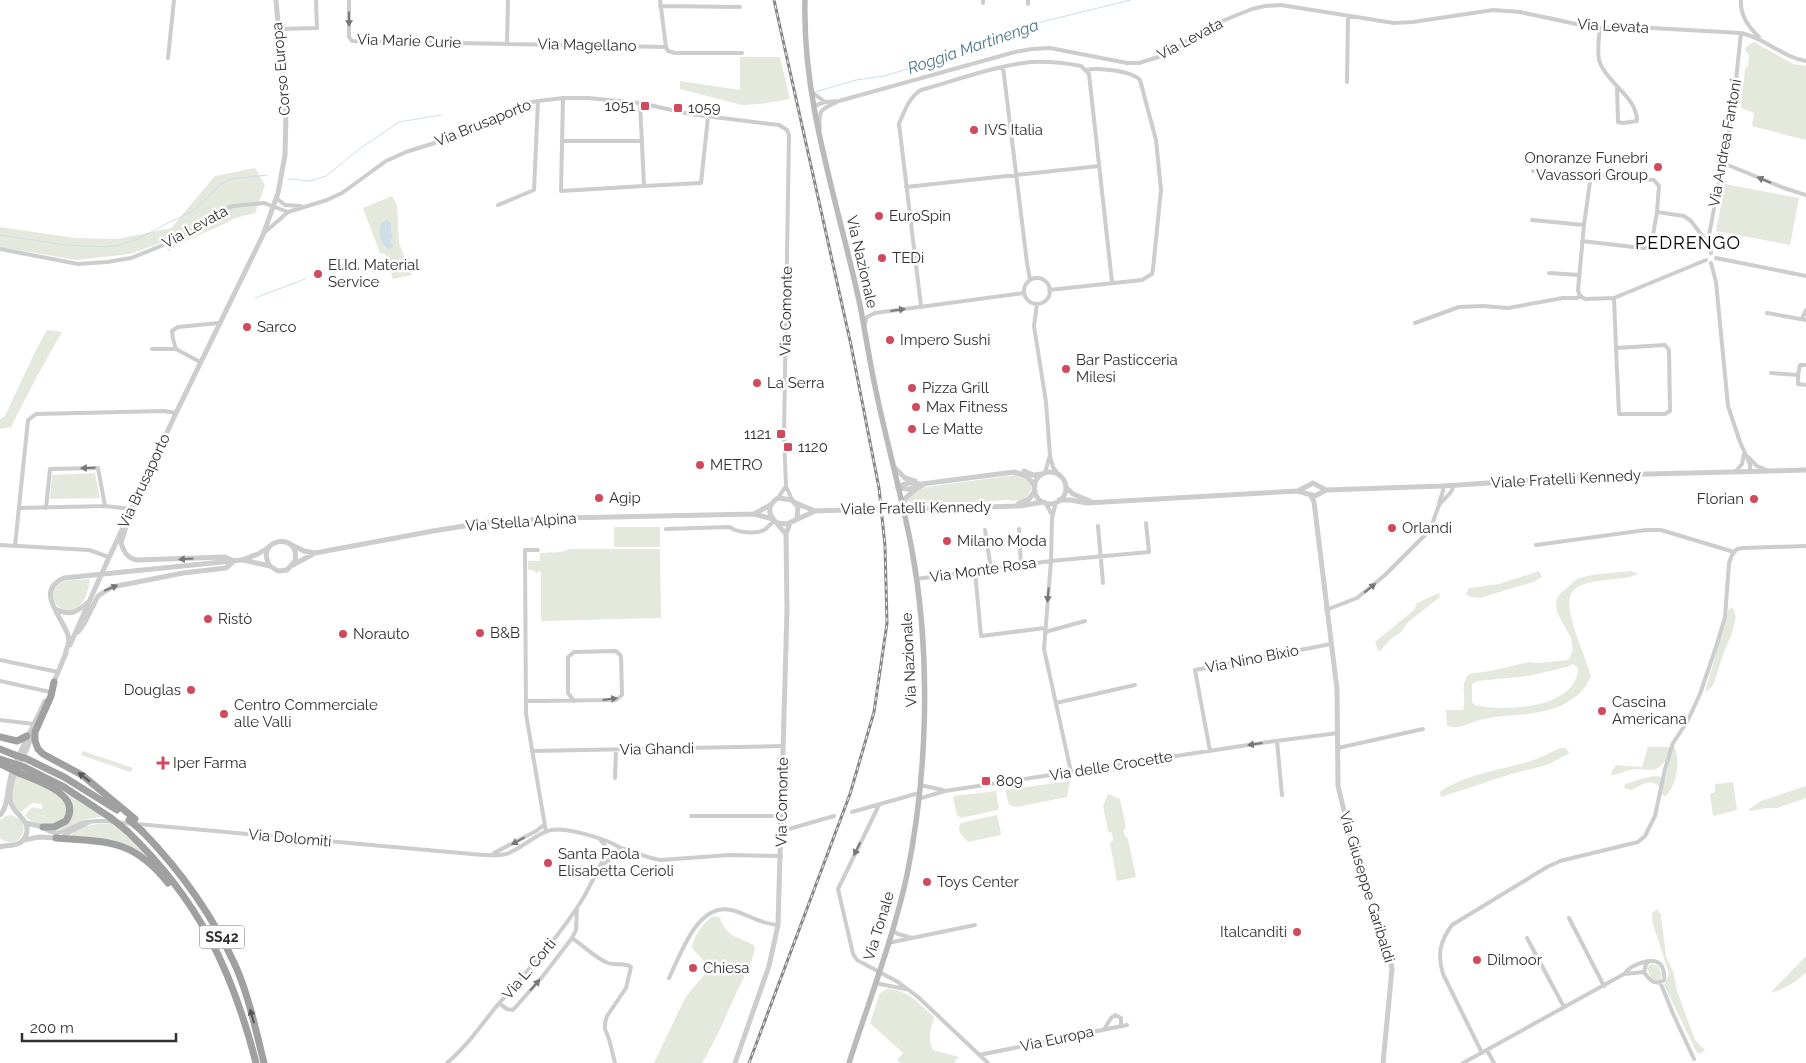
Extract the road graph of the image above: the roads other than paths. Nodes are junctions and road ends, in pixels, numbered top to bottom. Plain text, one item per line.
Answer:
1 (174, 0) edge
2 (276, 0) edge
3 (316, 0) edge
4 (348, 0) edge
5 (508, 0) edge
6 (660, 0) edge
7 (805, 0) edge
8 (1741, 0) edge
9 (660, 6) junction
10 (740, 7) dead end
11 (1348, 16) junction
12 (1600, 28) junction
13 (278, 29) junction
14 (1741, 33) junction
15 (1764, 42) junction
16 (507, 44) junction
17 (666, 47) junction
18 (742, 53) dead end
19 (168, 58) dead end
20 (1806, 61) edge
21 (1003, 67) junction
22 (1086, 70) junction
23 (1347, 82) dead end
24 (1617, 86) junction
25 (811, 92) junction
26 (563, 98) junction
27 (538, 100) junction
28 (839, 101) junction
29 (640, 102) junction
30 (825, 102) junction
31 (814, 106) junction
32 (824, 108) junction
33 (708, 117) junction
34 (789, 135) joint
35 (286, 138) joint
36 (820, 139) junction
37 (562, 140) junction
38 (642, 140) junction
39 (1723, 163) junction
40 (1099, 166) junction
41 (1533, 171) dead end
42 (1591, 174) junction
43 (1016, 175) junction
44 (644, 186) junction
45 (906, 187) junction
46 (1806, 194) edge
47 (276, 198) junction
48 (273, 206) junction
49 (305, 206) junction
50 (498, 206) dead end
51 (288, 212) junction
52 (1656, 212) junction
53 (1532, 220) dead end
54 (1584, 225) junction
55 (263, 235) junction
56 (1582, 241) junction
57 (1710, 246) junction
58 (0, 249) edge
59 (1711, 253) junction
60 (1716, 258) junction
61 (1706, 260) junction
62 (1711, 263) junction
63 (1549, 272) dead end
64 (1580, 275) junction
65 (1806, 276) edge
66 (1030, 280) junction
67 (1112, 282) junction
68 (1049, 290) junction
69 (1024, 293) junction
70 (1580, 296) junction
71 (1614, 298) junction
72 (1037, 304) junction
73 (921, 306) junction
74 (1806, 310) edge
75 (861, 312) junction
76 (1767, 313) dead end
77 (870, 314) junction
78 (1804, 320) edge
79 (1415, 322) dead end
80 (219, 324) junction
81 (864, 334) junction
82 (1616, 348) junction
83 (152, 349) dead end
84 (176, 349) junction
85 (200, 362) junction
86 (1806, 365) edge
87 (1772, 373) dead end
88 (1798, 375) junction
89 (1806, 385) edge
90 (176, 413) junction
91 (1744, 454) junction
92 (1050, 456) junction
93 (893, 464) junction
94 (1806, 470) edge
95 (1750, 471) junction
96 (1770, 471) junction
97 (1014, 472) junction
98 (1735, 472) junction
99 (1044, 473) junction
100 (1058, 474) junction
101 (925, 484) junction
102 (1309, 485) junction
103 (1318, 485) junction
104 (1454, 485) junction
105 (786, 486) junction
106 (1443, 486) junction
107 (1066, 487) junction
108 (898, 488) junction
109 (1035, 488) junction
110 (1326, 490) junction
111 (1298, 491) junction
112 (1313, 495) junction
113 (778, 498) junction
114 (904, 500) joint
115 (794, 501) junction
116 (1058, 501) junction
117 (1044, 502) junction
118 (1093, 502) junction
119 (772, 504) junction
120 (1439, 505) junction
121 (105, 506) junction
122 (1016, 506) junction
123 (19, 508) junction
124 (46, 508) junction
125 (131, 509) junction
126 (815, 511) junction
127 (754, 514) junction
128 (128, 517) junction
129 (797, 518) junction
130 (1052, 518) junction
131 (775, 521) junction
132 (790, 523) junction
133 (1146, 523) dead end
134 (1098, 526) dead end
135 (907, 527) junction
136 (666, 529) dead end
137 (1019, 529) dead end
138 (985, 530) dead end
139 (786, 534) junction
140 (0, 545) edge
141 (292, 545) junction
142 (15, 546) junction
143 (1536, 546) dead end
144 (1806, 546) edge
145 (270, 547) junction
146 (538, 550) dead end
147 (1734, 552) junction
148 (315, 553) junction
149 (1100, 557) junction
150 (108, 559) junction
151 (242, 560) junction
152 (234, 561) junction
153 (1051, 561) junction
154 (293, 565) junction
155 (1022, 565) junction
156 (270, 566) junction
157 (991, 569) junction
158 (975, 571) junction
159 (916, 579) junction
160 (1103, 583) dead end
161 (90, 601) junction
162 (54, 609) junction
163 (1326, 610) junction
164 (1086, 621) dead end
165 (1045, 630) junction
166 (72, 639) junction
167 (1331, 644) junction
168 (66, 655) junction
169 (0, 660) edge
170 (58, 672) junction
171 (0, 681) edge
172 (54, 682) junction
173 (1135, 686) dead end
174 (50, 692) junction
175 (568, 694) junction
176 (561, 700) junction
177 (526, 701) junction
178 (574, 701) junction
179 (1056, 703) junction
180 (0, 720) edge
181 (33, 727) junction
182 (1423, 729) dead end
183 (1338, 733) junction
184 (27, 736) junction
185 (0, 737) edge
186 (1277, 741) junction
187 (783, 746) junction
188 (1338, 748) junction
189 (0, 749) edge
190 (616, 750) junction
191 (532, 751) junction
192 (1210, 751) junction
193 (0, 759) edge
194 (0, 764) edge
195 (11, 765) junction
196 (21, 770) junction
197 (1071, 772) junction
198 (615, 778) dead end
199 (920, 785) junction
200 (945, 790) junction
201 (1282, 795) dead end
202 (919, 796) junction
203 (879, 805) junction
204 (852, 812) dead end
205 (16, 814) junction
206 (1, 815) edge
207 (691, 816) dead end
208 (782, 816) junction
209 (834, 816) dead end
210 (132, 819) junction
211 (90, 822) junction
212 (26, 823) junction
213 (544, 825) junction
214 (42, 827) junction
215 (782, 831) junction
216 (546, 832) junction
217 (56, 838) junction
218 (600, 839) junction
219 (23, 840) junction
220 (614, 845) junction
221 (1, 846) edge
222 (620, 848) junction
223 (607, 851) junction
224 (641, 854) junction
225 (491, 855) junction
226 (620, 855) junction
227 (781, 856) junction
228 (612, 858) junction
229 (600, 868) junction
230 (577, 907) junction
231 (195, 913) junction
232 (1569, 918) dead end
233 (778, 925) junction
234 (975, 925) dead end
235 (892, 930) junction
236 (572, 938) junction
237 (1527, 938) dead end
238 (914, 939) junction
239 (888, 943) junction
240 (1650, 961) junction
241 (879, 972) junction
242 (1644, 972) junction
243 (1624, 974) junction
244 (669, 978) dead end
245 (1660, 982) junction
246 (875, 984) junction
247 (1604, 986) junction
248 (907, 989) junction
249 (500, 1004) junction
250 (1564, 1007) junction
251 (1127, 1024) dead end
252 (1121, 1026) junction
253 (1105, 1028) junction
254 (1485, 1052) junction
255 (979, 1055) junction
256 (1472, 1058) junction
257 (1694, 1059) dead end
258 (256, 1063) edge
259 (264, 1063) edge
260 (447, 1063) edge
261 (615, 1063) edge
262 (735, 1063) edge
263 (849, 1063) edge
264 (988, 1063) edge
265 (1383, 1063) edge
266 (1463, 1063) edge
267 (1475, 1063) edge
268 (1494, 1063) edge

1 - 19 street
2 - 13 street, Corso Europa
3 - 13 street
4 -> 16 street, Via Marie Curie
5 - 16 street
6 - 9 street
7 - 25 main road, Via Nazionale
8 - 15 street
9 - 10 street
9 - 17 street
11 - 12 street, Via Levata
11 - 23 street
11 - 28 street, Via Levata
12 - 14 street, Via Levata
12 - 24 street
13 - 35 street, Corso Europa
14 - 15 street, Via Levata
14 - 39 street, Via Andrea Fantoni
15 - 20 street, Via Levata
16 - 17 street, Via Magellano
17 - 18 street, Via Magellano
21 - 22 street
21 - 43 street
21 - 45 street
22 - 40 street
22 - 67 street
24 - 24 street
25 - 30 street
25 - 31 main road, Via Nazionale
26 - 27 street, Via Brusaporto
26 - 29 street, Via Brusaporto
26 - 37 street
27 - 49 street, Via Brusaporto
27 - 50 street
28 - 30 street, Via Levata
28 - 32 street, Via Levata
29 - 33 street, Via Brusaporto
29 - 38 street
30 - 31 street, Via Levata
31 - 32 street
31 - 36 main road, Via Nazionale
32 - 36 street
33 - 34 street, Via Brusaporto
33 - 44 street
34 - 105 street, Via Comonte
35 - 47 street, Via Brusaporto
36 - 75 main road, Via Nazionale
37 - 38 street
37 - 44 street
38 - 44 street
46 -> 39 street
39 - 57 street, Via Andrea Fantoni
40 - 43 street
40 - 67 street
41 - 42 street
42 - 52 street
42 - 54 street
43 - 45 street
43 - 66 street
45 - 73 street
47 - 48 street, Via Brusaporto
47 - 49 street, Via Brusaporto
48 - 51 street
48 - 55 street, Via Brusaporto
48 - 58 street, Via Levata
49 - 51 street, Via Brusaporto
51 - 55 street, Via Brusaporto
52 - 56 street
52 - 57 street
53 - 54 street
54 - 56 street
55 - 80 street, Via Brusaporto
56 - 64 street
57 - 59 street, Via Andrea Fantoni
59 - 60 street
59 - 61 street
60 - 62 street
60 - 65 street
61 - 62 street
61 - 71 street
62 - 91 street
63 - 64 street
64 - 70 street
66 - 68 street
66 - 69 street
67 - 68 street
68 - 72 street
69 - 72 street
69 - 73 street
70 - 71 street
70 - 79 street
71 - 82 street
72 - 92 street
77 -> 73 street
74 - 78 street
75 - 77 street
75 - 81 main road, Via Nazionale
76 - 78 street
77 - 81 street
80 - 84 street
80 - 85 street, Via Brusaporto
81 - 93 main road, Via Nazionale
82 - 82 street
83 - 84 street
84 - 85 street
85 - 90 street, Via Brusaporto
86 - 88 street
87 - 88 street
88 - 89 street
90 - 123 street
90 - 125 street, Via Brusaporto
91 - 95 street
91 - 96 street
91 - 98 street
92 - 99 street
92 - 100 street
93 - 101 street, Viale Fratelli Kennedy
93 - 108 main road, Via Nazionale
94 - 96 street, Viale Fratelli Kennedy
95 - 96 street, Viale Fratelli Kennedy
95 - 98 street, Viale Fratelli Kennedy
97 - 99 street, Viale Fratelli Kennedy
97 - 101 street, Viale Fratelli Kennedy
97 - 109 street
98 - 104 street, Viale Fratelli Kennedy
99 - 100 street
99 - 109 street
100 - 107 street, Viale Fratelli Kennedy
101 - 108 street, Viale Fratelli Kennedy
101 - 114 street, Viale Fratelli Kennedy
102 - 103 street, Viale Fratelli Kennedy
102 - 111 street, Viale Fratelli Kennedy
102 - 112 street
103 - 110 street
103 - 112 street
104 - 106 street, Viale Fratelli Kennedy
104 - 120 street
105 - 113 street
105 - 115 street, Via Comonte
106 - 110 street, Viale Fratelli Kennedy
106 - 120 street
107 - 116 street
107 - 118 street, Viale Fratelli Kennedy
108 - 135 main road, Via Nazionale
109 - 117 street
109 - 122 street
110 - 112 street, Viale Fratelli Kennedy
111 - 112 street, Viale Fratelli Kennedy
111 - 118 street, Viale Fratelli Kennedy
112 - 163 street, Via Giuseppe Garibaldi
113 - 115 street
113 - 119 street
114 - 135 street, Via Nazionale
115 - 126 street, Viale Fratelli Kennedy
115 - 129 street
116 - 117 street, Viale Fratelli Kennedy
116 - 118 street, Viale Fratelli Kennedy
116 - 130 street
117 - 122 street, Viale Fratelli Kennedy
117 - 130 street
119 - 127 street, Via Stella Alpina
119 - 131 street
163 -> 120 street
121 - 124 street
121 -> 124 street
121 - 125 street
122 - 126 street, Viale Fratelli Kennedy, bridge
123 - 124 street
123 - 142 street
125 - 128 street, Via Brusaporto
126 - 129 street, Viale Fratelli Kennedy
127 - 131 street, Via Stella Alpina
127 - 148 street, Via Stella Alpina
128 - 150 street, Via Brusaporto
152 -> 128 street
129 - 132 street
130 - 153 street
131 - 132 street
131 - 136 street
131 - 139 street
132 - 139 street
133 - 149 street, Via Monte Rosa
134 - 149 street
135 - 159 main road, Via Nazionale
137 - 155 street
138 - 157 street
139 - 187 street, Via Comonte
140 - 142 street
141 - 145 street, Via Stella Alpina
141 - 148 street
141 - 154 street
142 - 150 street
143 - 147 street
144 - 147 street
145 - 151 street, Via Stella Alpina
145 - 156 street
146 - 177 street
147 - 254 street
148 - 154 street, Via Stella Alpina
149 - 153 street, Via Monte Rosa
149 - 160 street
150 - 161 street, Via Brusaporto, bridge
151 - 152 street, Via Stella Alpina
151 - 156 street, Via Stella Alpina
152 - 162 street, Via Stella Alpina
166 -> 152 street, Via Stella Alpina
153 - 155 street, Via Monte Rosa
153 -> 165 street
154 - 156 street, Via Stella Alpina
155 - 157 street, Via Monte Rosa
157 - 158 street, Via Monte Rosa
158 - 159 street, Via Monte Rosa
158 - 165 street
159 - 199 main road, Via Nazionale
161 - 162 street
161 - 166 street, Via Brusaporto
162 - 168 street, Via Stella Alpina
163 - 167 street, Via Giuseppe Garibaldi
164 - 165 street
165 - 179 street
166 - 168 street, Via Brusaporto
167 - 183 street, Via Giuseppe Garibaldi
167 - 192 street, Via Nino Bixio
168 - 170 street, Via Brusaporto
169 - 170 street
170 - 172 street, Via Brusaporto
171 - 174 street
172 - 174 street, Via Brusaporto
210 -> 172 highway
173 - 179 street
174 - 181 street, Via Brusaporto
175 - 176 street
175 - 178 street
178 -> 175 street
176 - 177 street
176 - 178 street
177 - 191 street
179 - 197 street
180 - 181 street
181 - 184 street, Via Brusaporto
181 - 205 street, Via Brusaporto
182 - 188 street
183 - 186 street, Via delle Crocette
183 - 188 street, Via Giuseppe Garibaldi
184 - 185 highway
184 - 206 street, Via Brusaporto
186 -> 192 street, Via delle Crocette
186 - 201 street
187 - 190 street, Via Ghandi
187 - 208 street, Via Comonte
188 - 265 street, Via Giuseppe Garibaldi
189 - 210 highway, SS42, bridge
190 - 191 street, Via Ghandi
190 - 198 street
191 - 213 street
192 - 197 street, Via delle Crocette
193 - 195 highway, SS42
194 - 195 highway
195 - 196 highway, SS42, bridge
196 - 214 highway
196 - 231 highway, SS42, bridge
197 - 200 street, Via delle Crocette
199 - 200 street, Via delle Crocette
199 - 202 main road, Via Nazionale
200 - 202 street, Via delle Crocette
202 - 203 street, Via delle Crocette
202 - 235 main road, Via Tonale
203 - 204 street, Via delle Crocette
203 -> 241 street
205 - 206 street, Via Brusaporto
205 - 212 street
207 - 208 street
208 - 215 street, Via Comonte
209 - 215 street
259 -> 210 highway, SS42, bridge
211 - 214 street
211 - 217 street
211 - 225 street, Via Dolomiti
212 - 214 street
212 - 219 street
213 - 216 street
213 -> 225 street
215 - 227 street, Via Comonte
216 - 218 street
216 - 225 street
217 - 219 street
217 - 231 highway
218 - 220 street
218 - 223 street
219 - 221 street
220 - 222 street
220 - 223 street
222 - 224 street
222 - 226 street
223 - 228 street
223 - 229 street, Via L. Corti
224 - 226 street, Via L. Corti
224 - 227 street
226 - 228 street, Via L. Corti
227 - 233 street, Via Comonte
228 - 229 street, Via L. Corti
229 - 230 street, Via L. Corti
230 - 236 street
230 - 249 street, Via L. Corti
231 - 258 highway, SS42
232 - 247 street
233 - 244 street
233 - 262 street, Via Comonte
234 - 238 street
235 - 238 street
235 - 239 main road, Via Tonale
249 -> 236 street
236 - 261 street
237 - 250 street
238 - 239 street
239 - 241 main road, Via Tonale
240 - 242 street
240 - 243 street
240 - 245 street
241 - 246 main road, Via Tonale
241 - 248 street
242 - 243 street
242 - 245 street
243 - 247 street
245 - 257 street
246 - 248 street
246 - 263 main road, Via Tonale
247 - 250 street
248 - 255 street
249 - 260 street, Via L. Corti
250 - 254 street
251 - 252 street, Via Europa
252 - 253 street, Via Europa
252 - 253 street, Via Europa
253 - 255 street, Via Europa
254 - 256 street
254 - 268 street
255 - 264 street
256 - 266 street
256 - 267 street

